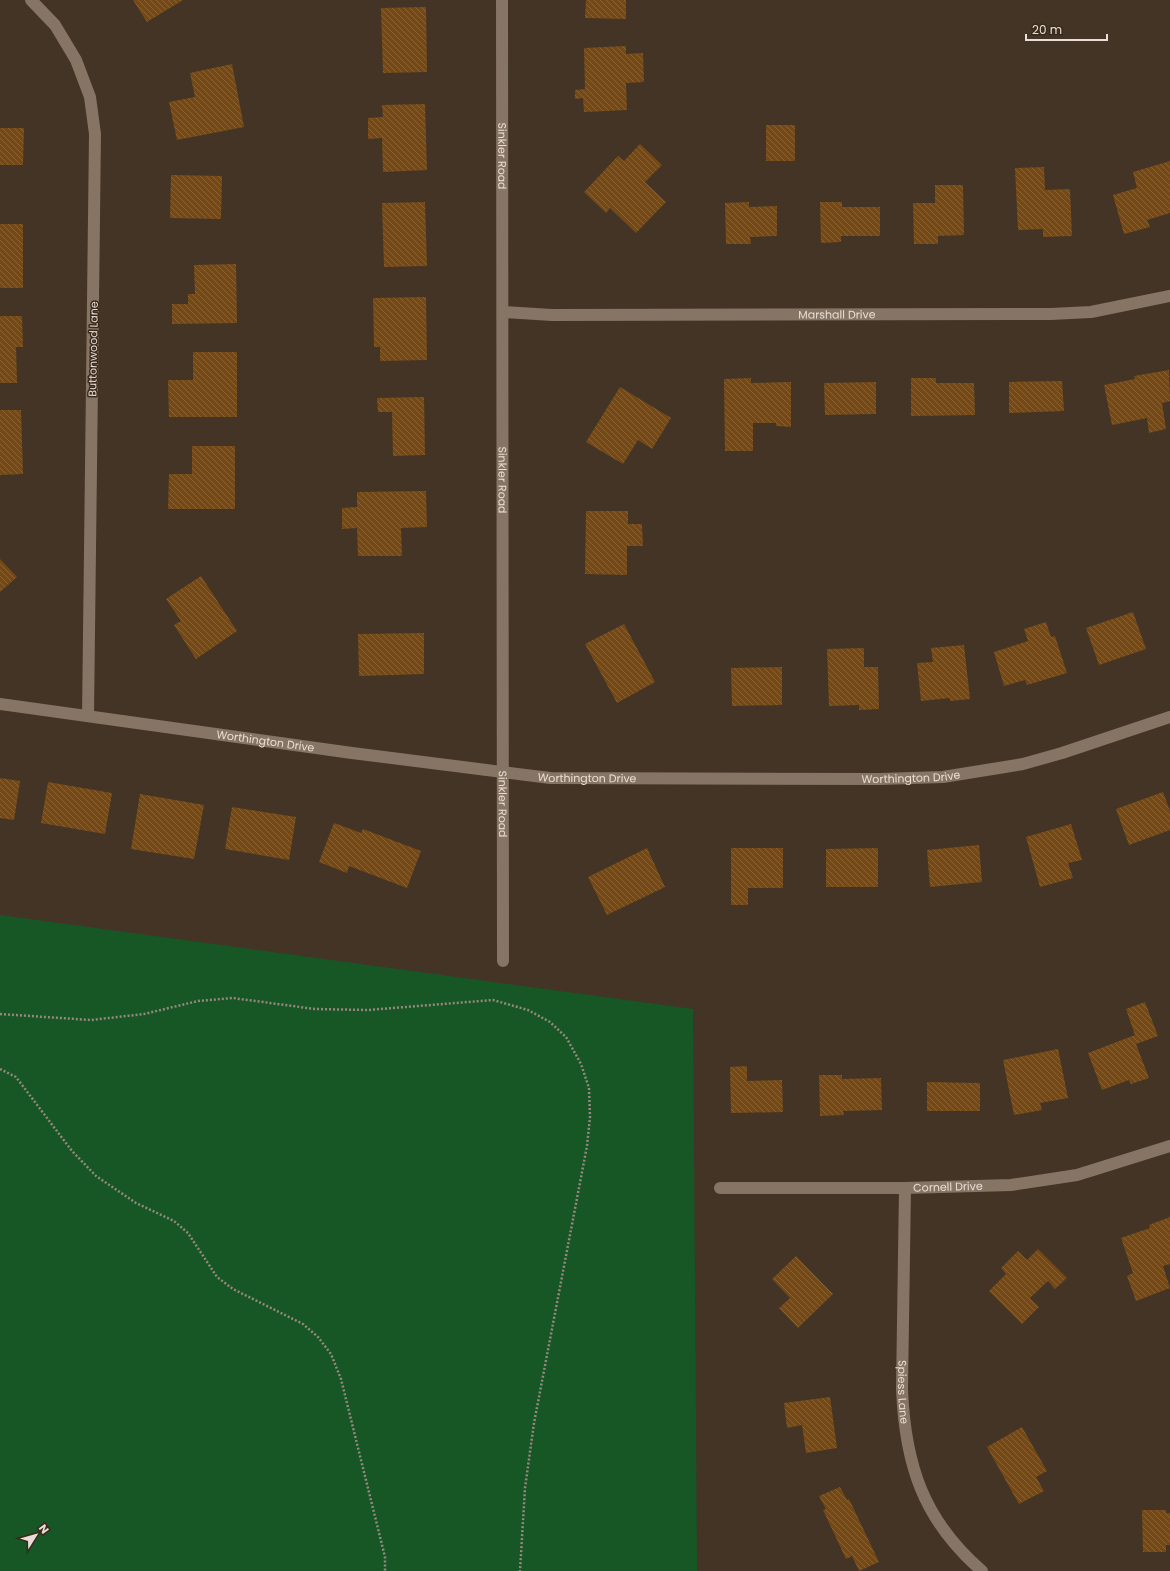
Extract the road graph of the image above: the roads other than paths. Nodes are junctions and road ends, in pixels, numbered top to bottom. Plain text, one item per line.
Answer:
1 (31, 0) edge
2 (502, 0) edge
3 (1170, 296) edge
4 (503, 312) junction
5 (0, 704) edge
6 (88, 716) junction
7 (1170, 716) edge
8 (503, 772) junction
9 (503, 961) dead end
10 (1170, 1146) edge
11 (720, 1188) dead end
12 (905, 1188) junction
13 (982, 1571) edge

1 - 6 street, Buttonwood Lane
2 - 4 street, Sinkler Road
3 - 4 street, Marshall Drive
4 - 8 street, Sinkler Road
5 - 6 street, Worthington Drive
6 - 8 street, Worthington Drive
7 - 8 street, Worthington Drive
8 - 9 street, Sinkler Road
10 - 12 street, Cornell Drive
11 - 12 street, Cornell Drive
12 - 13 street, Spiess Lane

